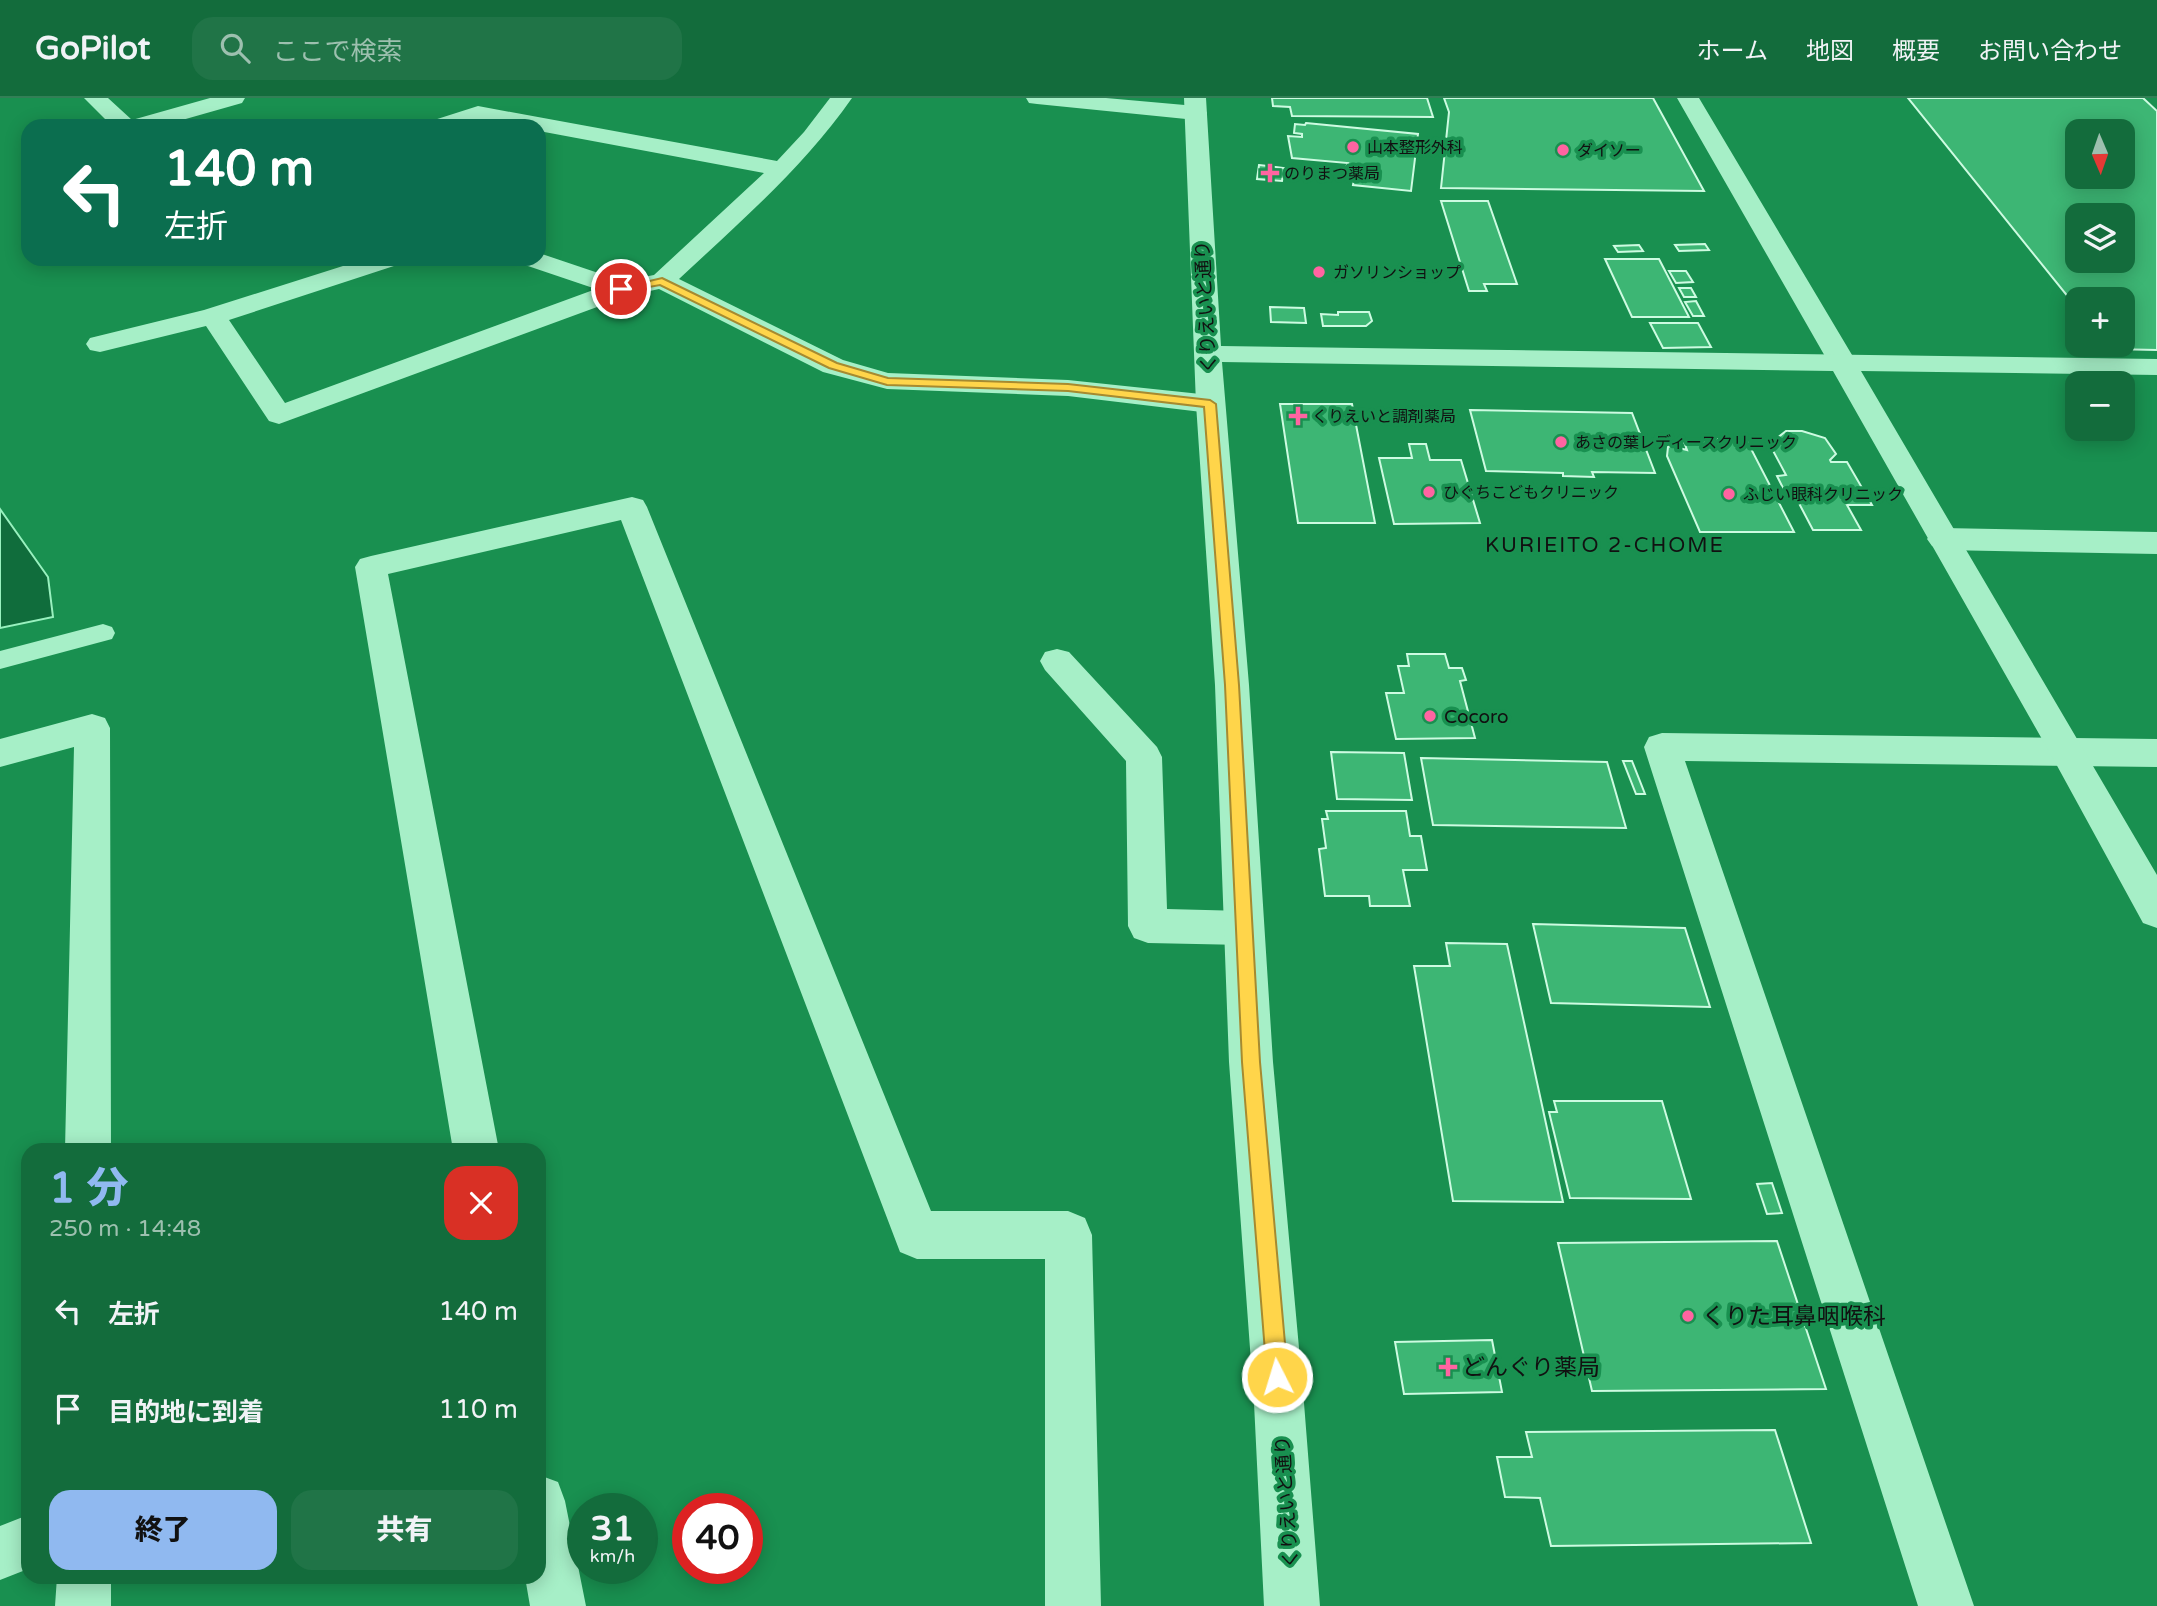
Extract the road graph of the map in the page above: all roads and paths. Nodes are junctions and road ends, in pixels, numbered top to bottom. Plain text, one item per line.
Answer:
1 (95, 98) edge
2 (234, 98) edge
3 (523, 98) edge
4 (841, 98) edge
5 (1037, 98) edge
6 (1688, 98) edge
7 (1195, 106) edge
8 (478, 113) junction
9 (118, 119) edge
10 (161, 119) edge
11 (460, 119) edge
12 (511, 119) edge
13 (546, 126) edge
14 (782, 169) junction
15 (546, 264) edge
16 (369, 266) edge
17 (662, 281) junction
18 (621, 289) junction
19 (213, 316) junction
20 (100, 344) dead end
21 (1208, 354) junction
22 (1844, 365) junction
23 (2157, 367) edge
24 (1210, 404) junction
25 (1943, 539) junction
26 (2157, 543) edge
27 (103, 633) dead end
28 (0, 660) edge
29 (1057, 661) dead end
30 (2068, 752) junction
31 (0, 753) edge
32 (2157, 753) edge
33 (2157, 911) edge
34 (1244, 928) junction
35 (88, 1143) edge
36 (474, 1143) edge
37 (546, 1540) edge
38 (21, 1545) edge
39 (0, 1553) edge
40 (84, 1584) edge
41 (83, 1606) edge
42 (558, 1606) edge
43 (1073, 1606) edge
44 (1292, 1606) edge
45 (1946, 1606) edge

1 - 9 street
2 - 10 street
3 - 8 street
4 - 14 street
5 - 7 street
6 - 22 street
7 - 21 street, くりえいと通り
8 - 11 street
8 - 12 street
13 - 14 street
14 - 17 street
15 - 18 street
16 - 19 street
17 - 18 street
17 - 24 street
18 - 19 street
19 - 20 street
21 - 22 street
21 - 24 street, くりえいと通り
22 - 23 street
22 - 25 street
24 - 34 street, くりえいと通り
25 - 26 street
25 - 30 street
27 - 28 lane
29 - 34 street
30 - 32 street
30 - 33 street
30 - 45 street
31 - 35 street
34 - 44 street, くりえいと通り
36 - 43 street
37 - 42 street
38 - 39 street
40 - 41 street

